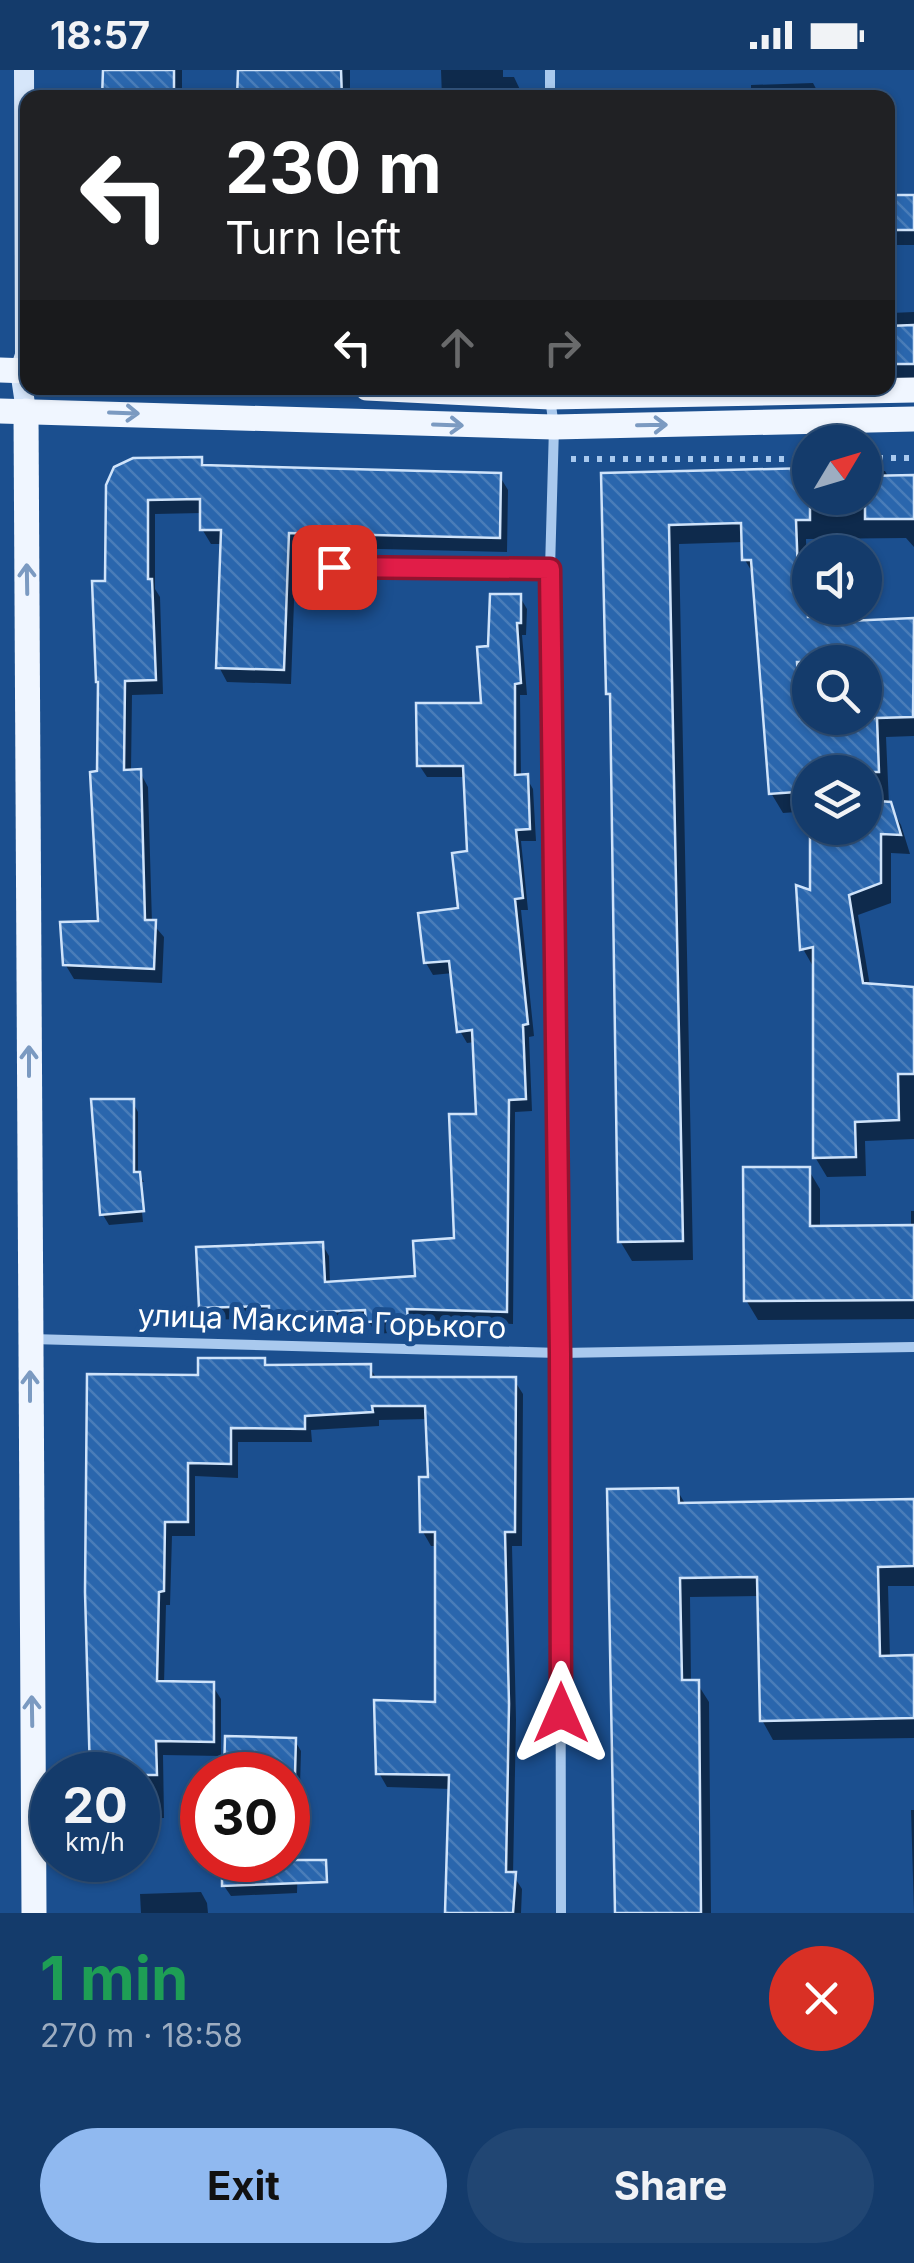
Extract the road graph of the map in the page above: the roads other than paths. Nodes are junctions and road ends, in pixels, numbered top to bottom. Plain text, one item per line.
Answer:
1 (22, 395) edge
2 (549, 395) edge
3 (26, 410) junction
4 (0, 411) edge
5 (914, 419) edge
6 (554, 427) junction
7 (334, 567) dead end
8 (550, 569) junction
9 (30, 1339) junction
10 (914, 1347) edge
11 (560, 1353) junction
12 (34, 1913) edge
13 (561, 1913) edge

1 - 3 street
2 - 6 street
3 - 4 main road
3 -> 6 main road
9 -> 3 main road
6 -> 5 main road
6 - 8 street
7 - 8 lane
8 - 11 street
9 - 11 street, улица Максима Горького
12 -> 9 main road
10 - 11 street, улица Максима Горького
11 - 13 street

